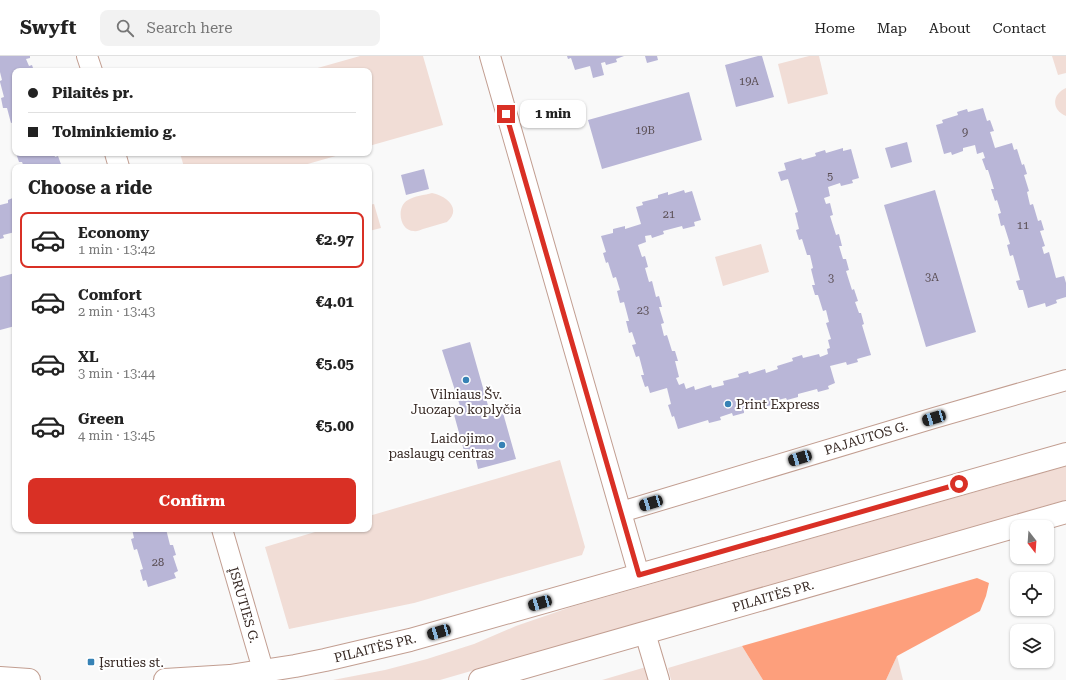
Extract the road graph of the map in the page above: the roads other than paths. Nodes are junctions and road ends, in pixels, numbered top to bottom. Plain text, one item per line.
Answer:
1 (87, 56) edge
2 (490, 56) edge
3 (91, 68) edge
4 (1066, 380) edge
5 (1066, 454) edge
6 (621, 512) junction
7 (1066, 512) edge
8 (223, 532) edge
9 (639, 575) junction
10 (645, 633) junction
11 (264, 675) edge
12 (0, 678) edge
13 (29, 680) edge
14 (165, 680) edge
15 (480, 680) edge
16 (658, 680) edge

1 - 3 street
2 - 6 street
4 - 6 street, PAJAUTOS G.
5 - 9 main road, PILAITĖS PR.
6 - 9 street
7 - 10 main road, PILAITĖS PR.
8 - 11 street, ĮSRUTIES G.
9 - 11 main road, PILAITĖS PR.
10 - 15 main road, PILAITĖS PR.
10 - 16 street
11 - 14 main road, PILAITĖS PR.
12 - 13 main road

